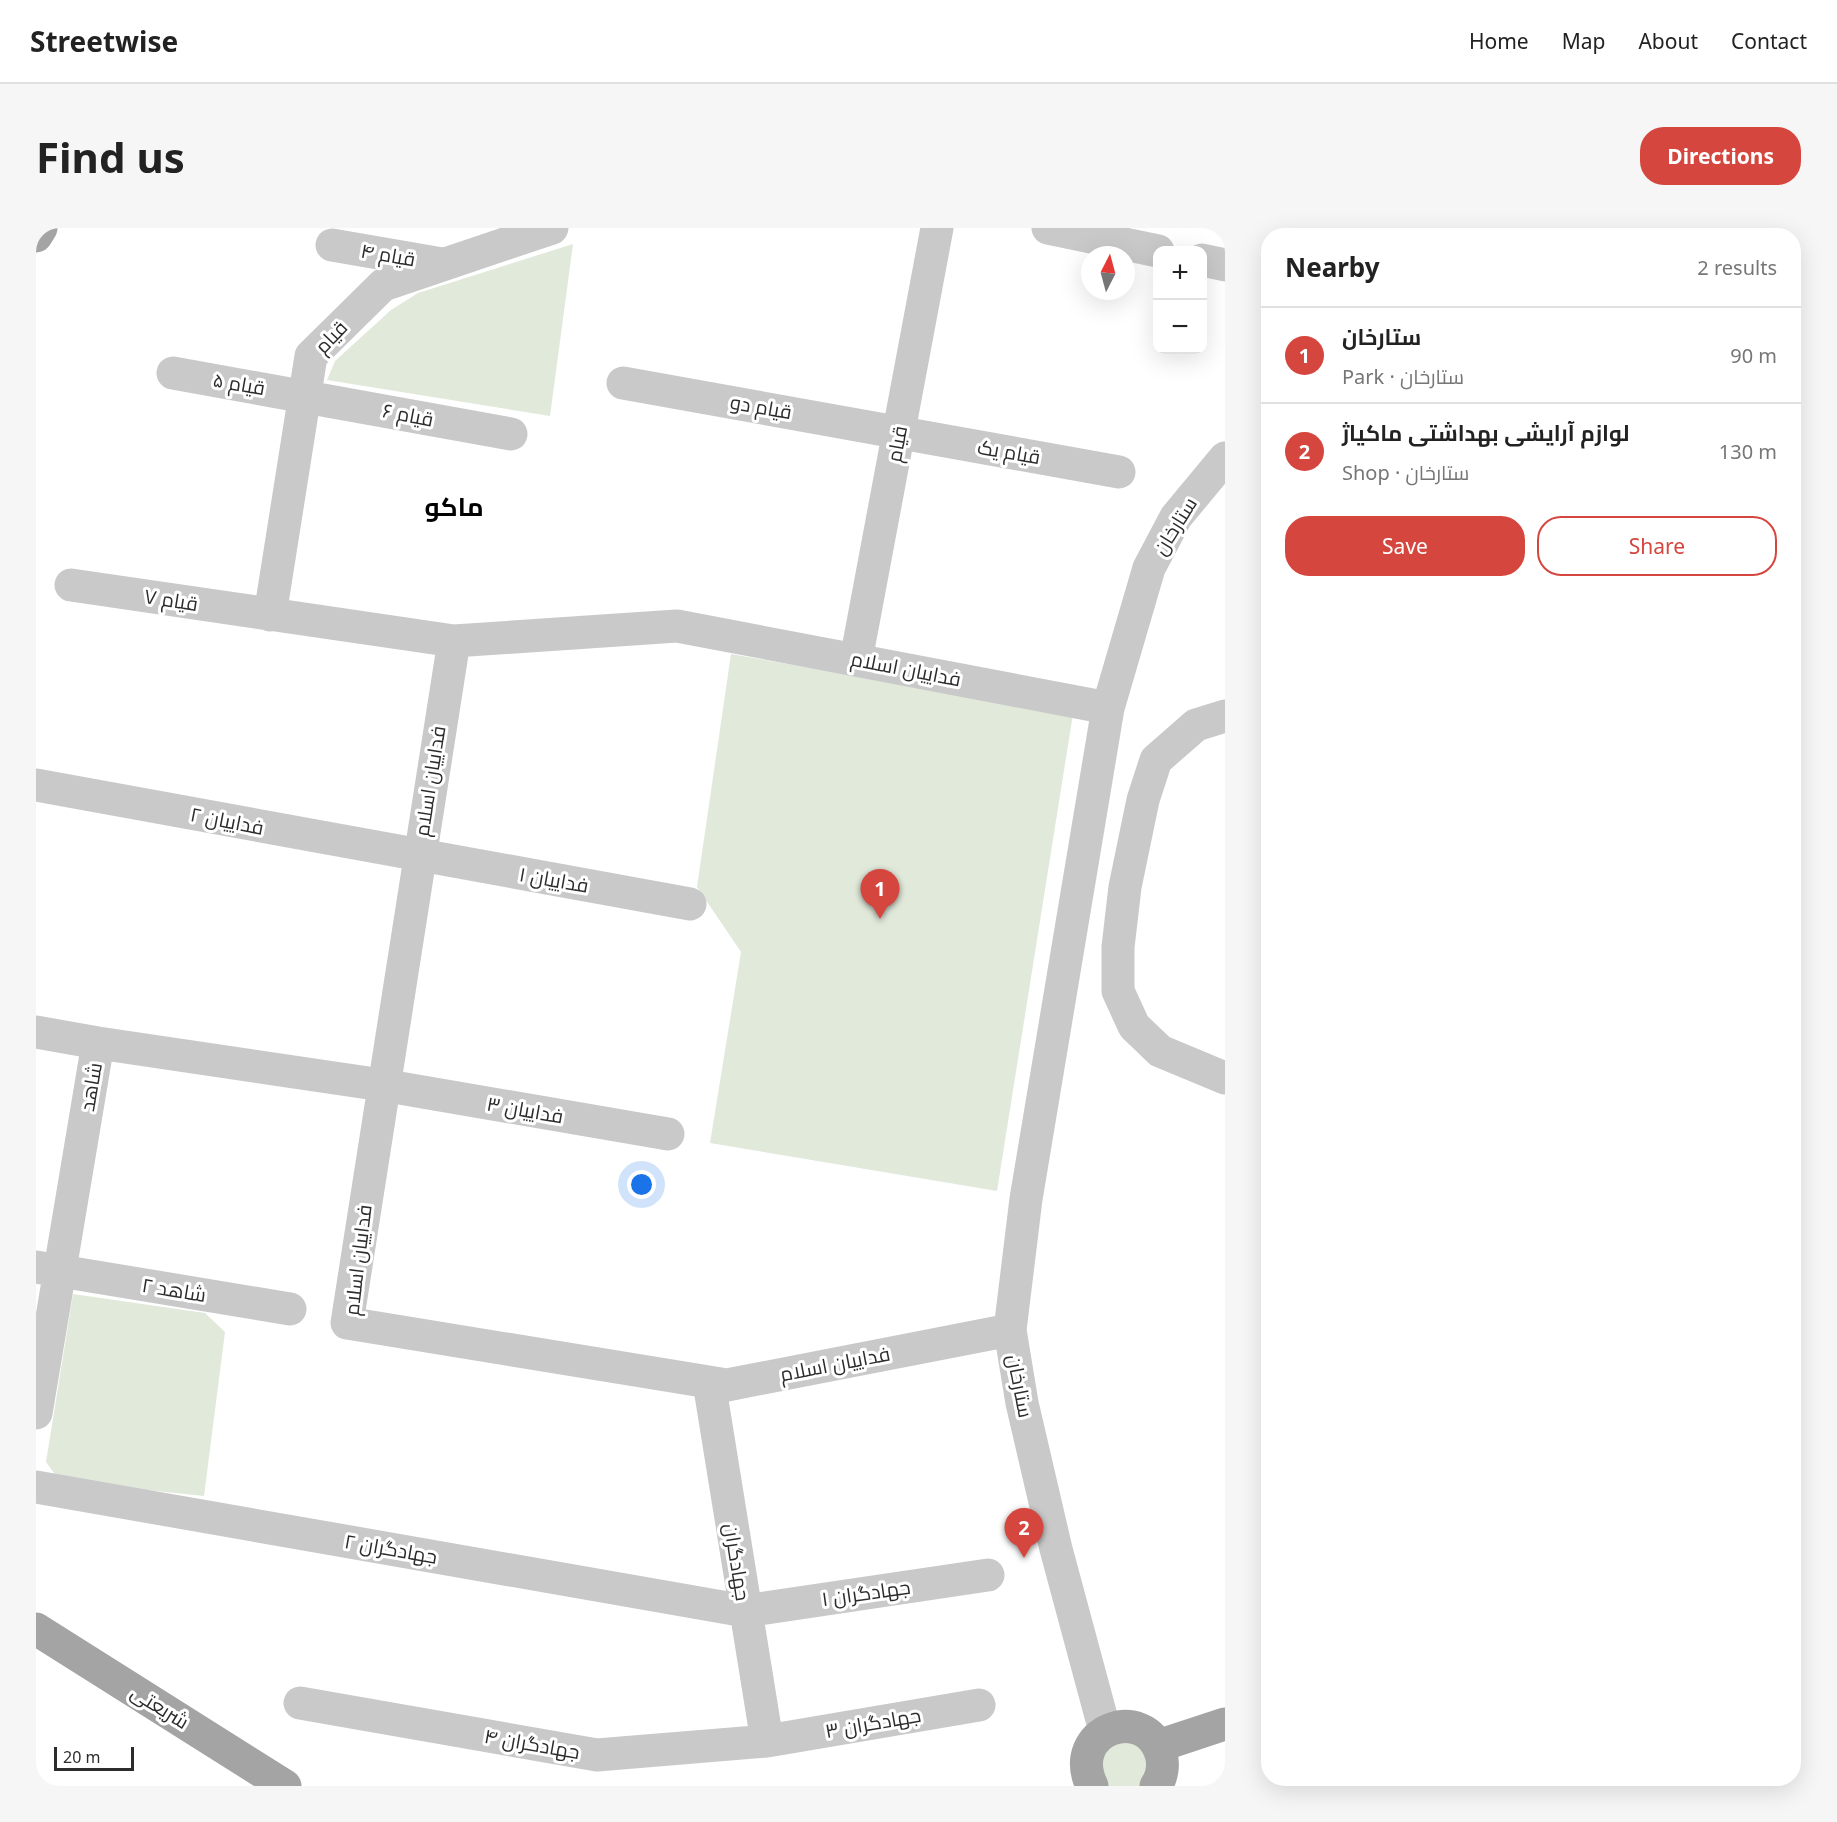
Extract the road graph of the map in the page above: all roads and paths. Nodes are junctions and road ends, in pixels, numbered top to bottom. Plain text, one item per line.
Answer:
1 (41, 228) edge
2 (552, 228) edge
3 (937, 228) edge
4 (1048, 228) edge
5 (36, 236) edge
6 (332, 245) dead end
7 (1153, 250) edge
8 (1207, 261) edge
9 (445, 265) junction
10 (1225, 265) edge
11 (173, 373) dead end
12 (623, 383) dead end
13 (305, 395) junction
14 (899, 432) junction
15 (511, 434) dead end
16 (1225, 458) edge
17 (1119, 472) dead end
18 (71, 585) dead end
19 (270, 615) junction
20 (454, 641) junction
21 (856, 660) junction
22 (1108, 708) junction
23 (1225, 716) edge
24 (36, 785) edge
25 (418, 856) junction
26 (1080, 877) junction
27 (1125, 887) junction
28 (690, 904) dead end
29 (36, 1032) edge
30 (98, 1044) junction
31 (1225, 1078) edge
32 (382, 1085) junction
33 (668, 1134) dead end
34 (48, 1269) edge
35 (290, 1309) dead end
36 (1010, 1330) junction
37 (710, 1382) junction
38 (37, 1405) edge
39 (36, 1487) edge
40 (988, 1575) dead end
41 (745, 1611) junction
42 (36, 1629) edge
43 (300, 1703) dead end
44 (979, 1705) dead end
45 (1225, 1724) edge
46 (1106, 1731) junction
47 (767, 1741) junction
48 (1158, 1746) junction
49 (285, 1786) edge
50 (1092, 1786) edge
51 (1156, 1786) edge

1 - 5 main road
2 - 9 street, قیام
3 - 14 street, قیام
4 - 7 street
6 - 9 street, قیام ۴
8 - 10 street
9 - 13 street, قیام
11 - 13 street, قیام ۵
12 - 14 street, قیام دو
13 - 15 street, قیام ۶
13 - 19 street, قیام
14 - 17 street, قیام یک
14 - 21 street, قیام
16 - 22 street, ستارخان
18 - 19 street, قیام ۷
19 - 20 street, فداییان اسلام
20 - 21 street, فداییان اسلام
20 - 25 street, فداییان اسلام
21 - 22 street, فداییان اسلام
22 - 26 street, ستارخان
23 - 27 street
24 - 25 street, فداییان ۲
25 - 28 street, فداییان ۱
25 - 32 street, فداییان اسلام
26 - 27 street
26 - 36 street, ستارخان
27 - 31 street
29 - 30 street
30 - 32 street, شاهد
30 - 34 street, شاهد
32 - 33 street, فداییان ۳
32 - 37 street, فداییان اسلام
34 - 35 street, شاهد ۲
34 - 38 street, شاهد
36 - 37 street, فداییان اسلام
36 - 46 street, ستارخان
37 - 41 street, جهادگران
39 - 41 street, جهادگران ۲
40 - 41 street, جهادگران ۱
41 - 47 street, جهادگران
42 - 49 main road, شریعتی
43 - 47 street, جهادگران ۴
44 - 47 street, جهادگران ۳
45 - 48 main road
46 - 48 main road
46 - 50 main road
48 - 51 main road

